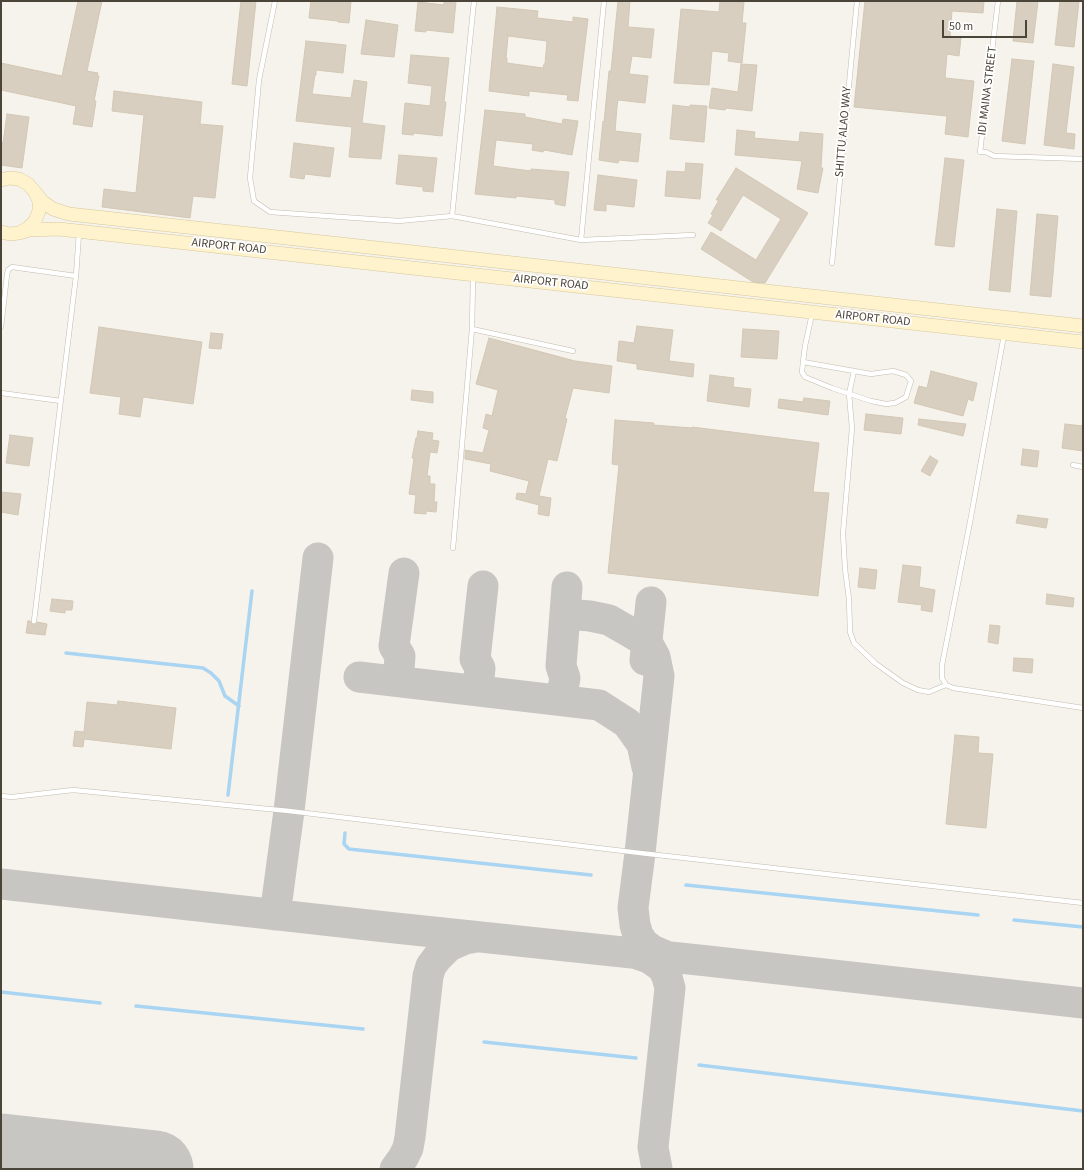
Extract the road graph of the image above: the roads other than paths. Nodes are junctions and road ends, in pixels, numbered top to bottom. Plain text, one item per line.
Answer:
1 (275, 1) edge
2 (474, 1) edge
3 (604, 1) edge
4 (857, 1) edge
5 (998, 1) edge
6 (1083, 159) edge
7 (1, 180) edge
8 (35, 192) junction
9 (452, 216) junction
10 (79, 231) junction
11 (1, 232) edge
12 (19, 233) junction
13 (693, 235) dead end
14 (581, 240) junction
15 (832, 263) dead end
16 (473, 274) junction
17 (76, 276) junction
18 (813, 312) junction
19 (1083, 326) edge
20 (1, 327) edge
21 (472, 329) junction
22 (1005, 333) junction
23 (1083, 342) edge
24 (573, 351) dead end
25 (803, 362) junction
26 (854, 371) junction
27 (1, 393) edge
28 (849, 394) junction
29 (61, 401) junction
30 (1073, 465) dead end
31 (1083, 467) edge
32 (453, 548) dead end
33 (34, 621) dead end
34 (946, 685) junction
35 (1083, 708) edge
36 (1, 796) edge
37 (1083, 903) edge

1 - 9 lane
2 - 9 lane
3 - 14 lane
4 - 15 lane, SHITTU ALAO WAY
5 - 6 lane, IDI MAINA STREET
7 - 8 main road, AIRPORT ROAD
8 - 12 main road
8 - 19 main road, AIRPORT ROAD
9 - 14 lane
10 - 12 main road, AIRPORT ROAD
10 - 16 main road, AIRPORT ROAD
10 - 17 lane
11 - 12 main road, AIRPORT ROAD
13 - 14 lane
16 - 18 main road, AIRPORT ROAD
16 - 21 lane
17 - 20 lane
17 - 29 lane
18 - 22 main road, AIRPORT ROAD
18 - 25 lane
21 - 24 lane
21 - 32 lane
22 - 23 main road, AIRPORT ROAD
22 - 34 lane
25 - 26 lane
25 - 28 lane
26 - 28 lane
26 - 28 lane
27 - 29 lane
28 - 34 lane
29 - 33 lane
30 - 31 lane
34 - 35 lane
36 - 37 lane

